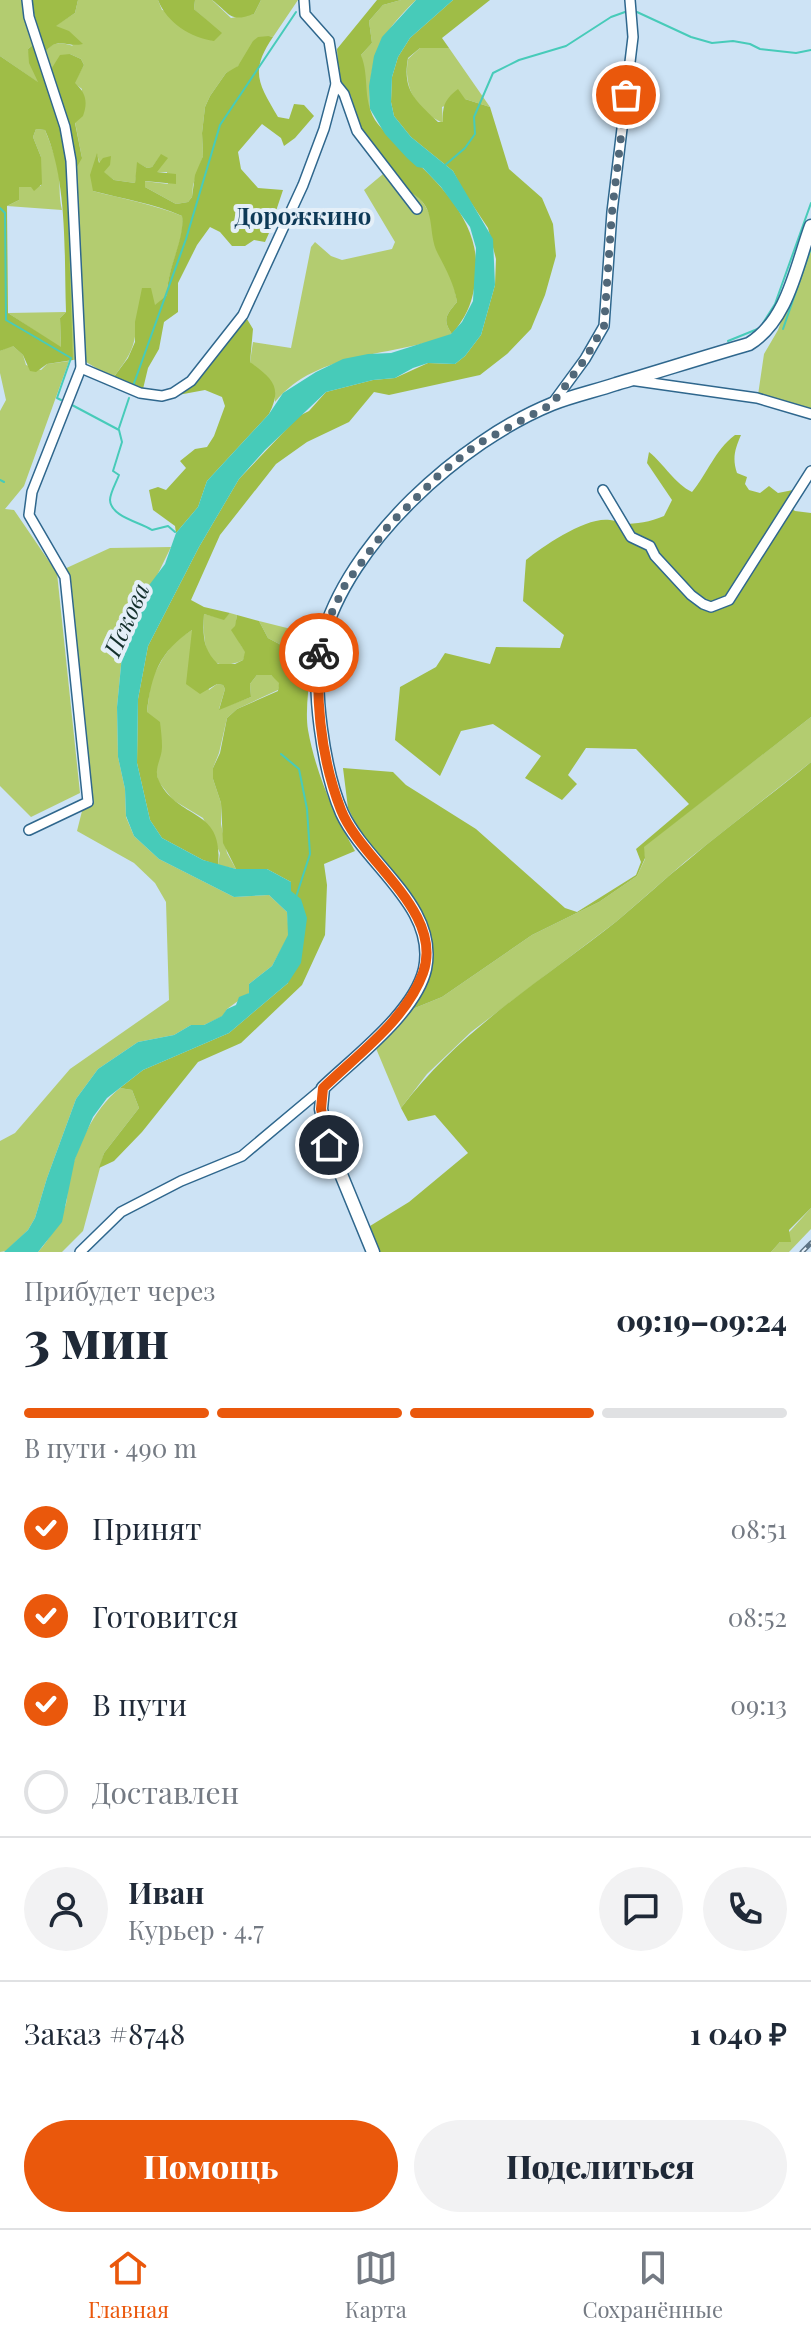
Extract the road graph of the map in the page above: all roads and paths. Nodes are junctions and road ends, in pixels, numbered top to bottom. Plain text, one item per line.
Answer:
1 (27, 0) edge
2 (304, 0) edge
3 (630, 0) edge
4 (336, 84) junction
5 (417, 209) dead end
6 (811, 226) edge
7 (81, 368) junction
8 (630, 380) junction
9 (552, 404) junction
10 (811, 414) edge
11 (811, 471) edge
12 (603, 490) dead end
13 (29, 830) dead end
14 (323, 1088) junction
15 (80, 1252) edge
16 (373, 1252) edge

1 - 7 street
2 - 4 street
3 - 9 street
4 - 5 street
4 - 7 street
6 - 8 street
7 - 13 street
8 - 9 street
8 - 10 street
9 - 14 street
11 - 12 street
14 - 15 street
14 - 16 street

